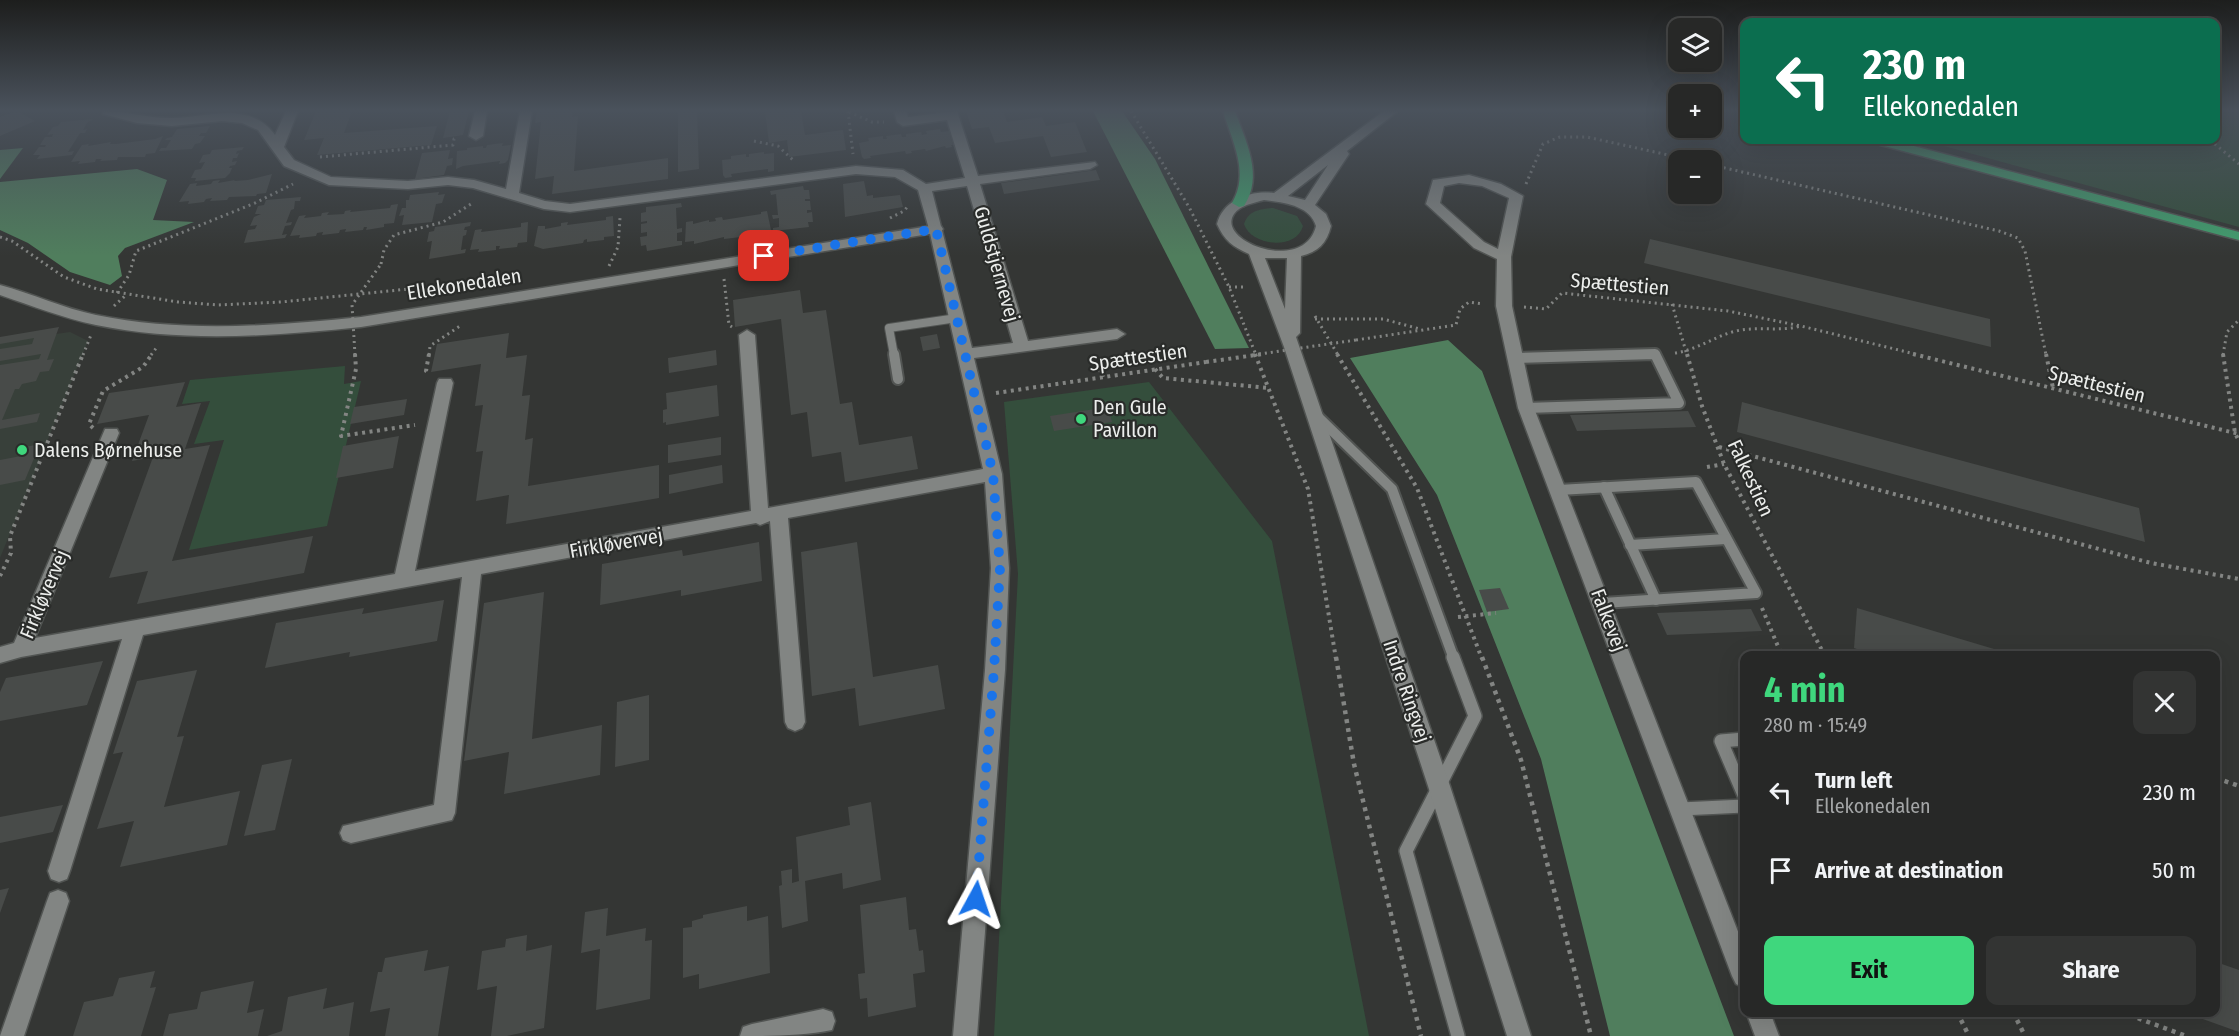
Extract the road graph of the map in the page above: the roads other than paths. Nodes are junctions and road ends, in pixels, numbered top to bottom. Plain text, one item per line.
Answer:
1 (286, 159) edge
2 (519, 159) edge
3 (966, 159) edge
4 (1243, 159) edge
5 (1330, 159) edge
6 (1339, 159) edge
7 (1948, 159) edge
8 (1090, 165) dead end
9 (973, 182) junction
10 (925, 193) junction
11 (513, 196) junction
12 (1277, 197) junction
13 (1239, 203) junction
14 (1308, 206) junction
15 (936, 229) junction
16 (2239, 236) edge
17 (1256, 253) junction
18 (1294, 254) junction
19 (1504, 257) junction
20 (0, 290) edge
21 (957, 318) junction
22 (1117, 334) dead end
23 (747, 335) road end
24 (1022, 346) junction
25 (1292, 347) junction
26 (966, 354) junction
27 (1515, 358) junction
28 (898, 379) dead end
29 (446, 383) road end
30 (1526, 408) junction
31 (1314, 413) junction
32 (111, 433) road end
33 (993, 474) junction
34 (1604, 487) junction
35 (1559, 490) junction
36 (769, 516) junction
37 (1726, 539) junction
38 (1630, 545) junction
39 (472, 568) junction
40 (403, 582) junction
41 (1656, 600) junction
42 (1603, 603) junction
43 (135, 629) junction
44 (21, 649) junction
45 (0, 655) edge
46 (795, 723) dead end
47 (1740, 740) edge
48 (1439, 786) junction
49 (1740, 786) edge
50 (1740, 806) edge
51 (1681, 810) junction
52 (351, 833) dead end
53 (59, 871) dead end
54 (58, 901) dead end
55 (1740, 965) edge
56 (1760, 1017) edge
57 (823, 1021) dead end
58 (12, 1036) edge
59 (752, 1036) edge
60 (965, 1036) edge
61 (1458, 1036) edge
62 (1519, 1036) edge
63 (1767, 1036) edge

1 - 11 street
2 - 11 street
3 - 9 street, Guldstjernevej
4 - 13 main road
5 - 12 street
6 - 14 street
7 - 16 main road
8 - 9 street, Guldstjernevej
9 - 10 street, Guldstjernevej
9 - 24 street, Guldstjernevej
10 - 11 street
10 - 15 street
12 - 13 street
12 - 14 street
13 - 17 street
14 - 18 street
15 - 20 street, Ellekonedalen
15 - 21 street
17 - 18 street
17 - 25 street, Indre Ringvej
18 - 25 street, Indre Ringvej
19 - 19 street, Falkevej
19 - 27 street, Falkevej
21 - 26 street
21 - 28 lane
22 - 24 street, Guldstjernevej
23 - 36 street
24 - 26 street, Guldstjernevej
25 - 31 street, Indre Ringvej
26 - 33 street
27 - 30 street, Falkevej
27 - 30 lane
29 - 40 street
30 - 35 street, Falkevej
31 - 48 street, Indre Ringvej
31 - 48 lane
32 - 44 street, Firkløvervej
33 - 36 street, Firkløvervej
33 - 60 street
34 - 35 lane
34 - 37 lane
34 - 38 lane
35 - 42 street, Falkevej
36 - 39 street, Firkløvervej
36 - 46 street
37 - 38 lane
37 - 41 lane
38 - 41 lane
39 - 40 street, Firkløvervej
39 - 52 street
40 - 43 street, Firkløvervej
41 - 42 lane
42 - 51 street, Falkevej
43 - 44 street, Firkløvervej
43 - 53 street
44 - 45 street
47 - 49 lane
48 - 61 lane
48 - 62 street, Indre Ringvej
50 - 51 lane
51 - 55 street, Falkevej
54 - 58 street
56 - 63 street
57 - 59 street

